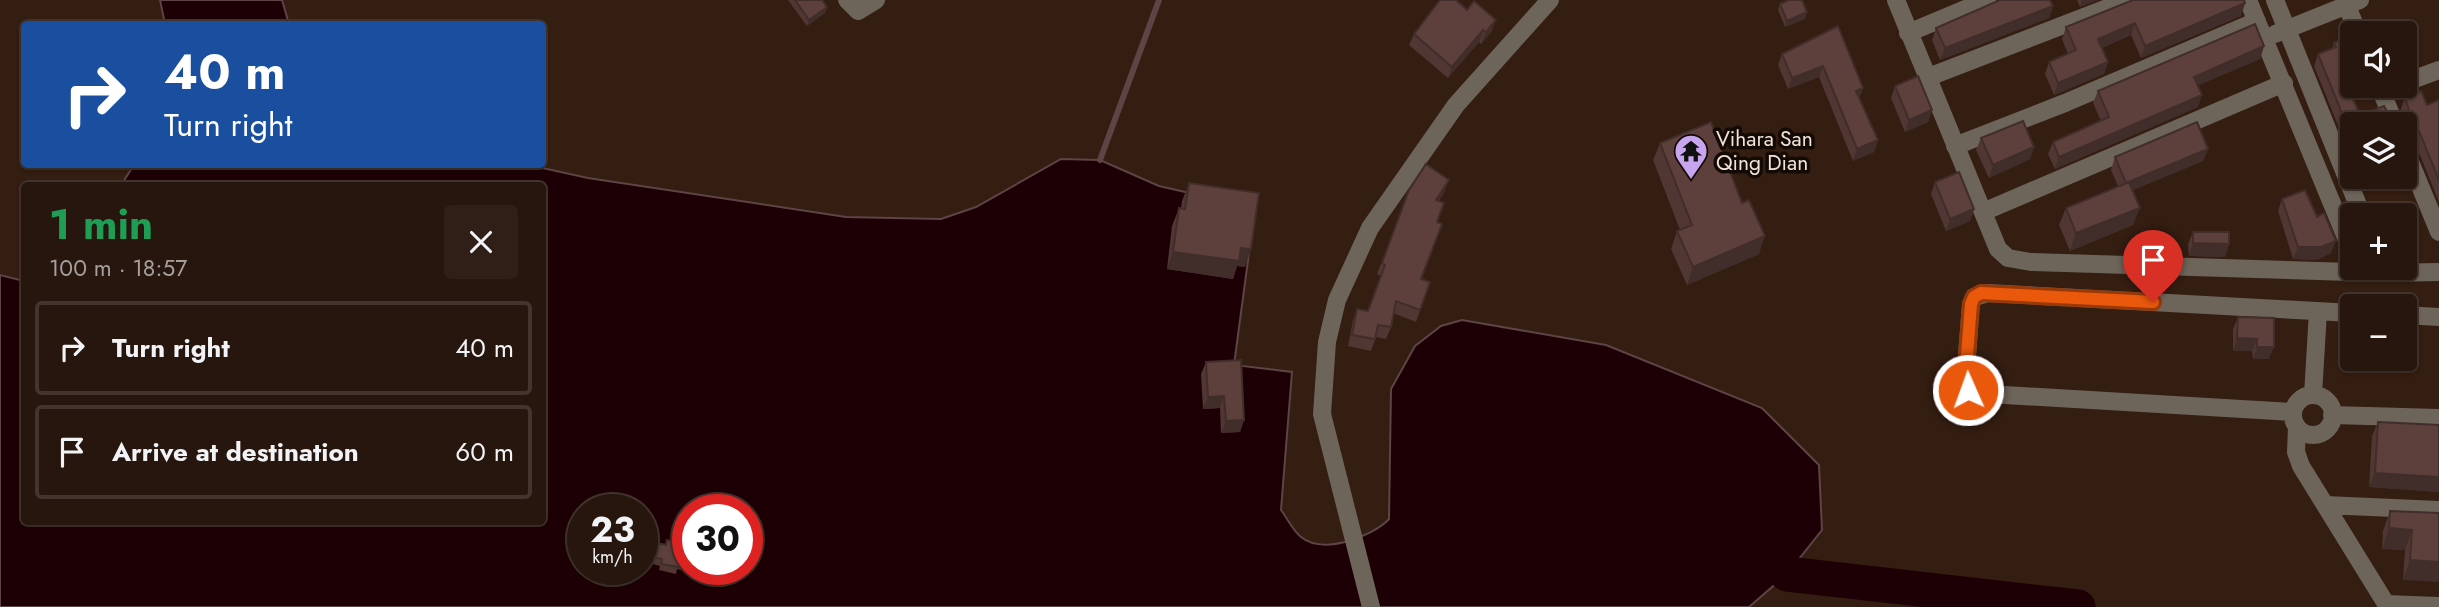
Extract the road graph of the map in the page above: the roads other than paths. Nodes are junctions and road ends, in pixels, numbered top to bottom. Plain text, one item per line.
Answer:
1 (847, 0) edge
2 (876, 0) edge
3 (1550, 0) edge
4 (1896, 0) edge
5 (1987, 0) edge
6 (2128, 0) edge
7 (2248, 0) edge
8 (2275, 0) edge
9 (2353, 3) edge
10 (2257, 21) junction
11 (2356, 21) edge
12 (2286, 29) junction
13 (1908, 33) junction
14 (2266, 38) junction
15 (2439, 70) edge
16 (1926, 78) junction
17 (2417, 78) edge
18 (2284, 83) junction
19 (1955, 146) junction
20 (2417, 179) edge
21 (2357, 203) edge
22 (1983, 212) junction
23 (2340, 222) edge
24 (2439, 232) edge
25 (2340, 272) edge
26 (2417, 272) edge
27 (2439, 272) edge
28 (2318, 311) junction
29 (2340, 312) edge
30 (2417, 316) edge
31 (2439, 317) edge
32 (2313, 396) junction
33 (2332, 415) junction
34 (2439, 418) edge
35 (2295, 420) junction
36 (2325, 505) junction
37 (2439, 510) edge
38 (2387, 605) edge
39 (2439, 606) edge
40 (1371, 607) edge

1 - 2 street
3 - 40 street
4 - 13 street
5 - 13 street
6 - 16 street
7 - 10 street
8 - 12 street
9 - 11 street
9 - 12 street
10 - 14 street
10 - 19 street
12 - 14 street
12 - 21 street
13 - 16 street
14 - 18 street
15 - 17 street
16 - 19 street
18 - 22 street
18 - 23 street
19 - 22 street
20 - 24 street
22 - 25 street
26 - 27 street
28 - 29 street
28 - 32 street
28 - 35 street
30 - 31 street
32 - 33 street
32 - 35 street
33 - 34 street
33 - 35 street
35 - 36 street
36 - 37 street
36 - 38 street
38 - 39 street

